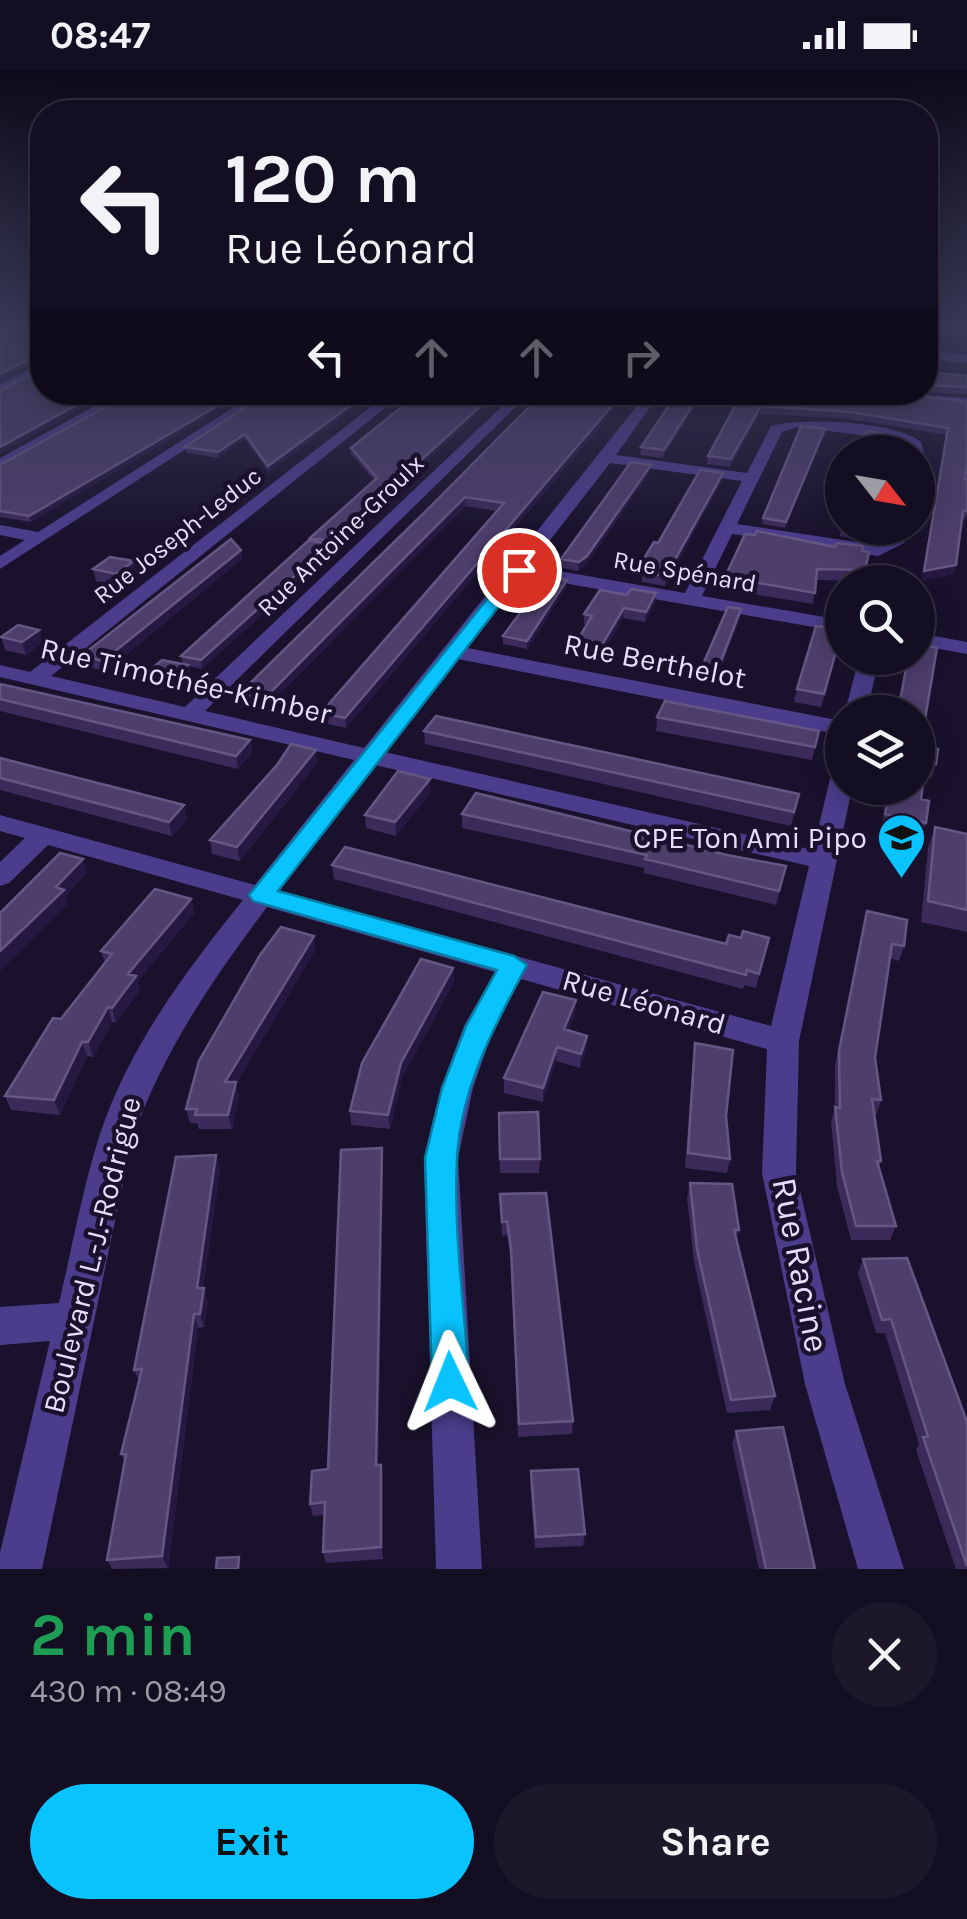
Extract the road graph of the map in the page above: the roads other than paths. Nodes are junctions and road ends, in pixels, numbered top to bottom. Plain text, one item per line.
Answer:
1 (107, 405) edge
2 (248, 405) edge
3 (382, 405) edge
4 (511, 405) edge
5 (637, 405) edge
6 (892, 435) edge
7 (606, 458) junction
8 (0, 464) edge
9 (752, 478) junction
10 (728, 528) junction
11 (0, 530) edge
12 (41, 538) junction
13 (825, 543) edge
14 (839, 545) edge
15 (891, 545) edge
16 (0, 564) edge
17 (519, 570) junction
18 (691, 600) junction
19 (825, 623) edge
20 (935, 642) edge
21 (967, 648) edge
22 (456, 652) junction
23 (0, 672) edge
24 (34, 679) junction
25 (190, 713) junction
26 (825, 725) edge
27 (368, 757) junction
28 (837, 805) edge
29 (0, 823) edge
30 (43, 835) junction
31 (826, 860) junction
32 (0, 877) edge
33 (262, 895) junction
34 (514, 965) junction
35 (783, 1041) junction
36 (72, 1320) junction
37 (0, 1326) edge
38 (19, 1569) edge
39 (458, 1569) edge
40 (881, 1569) edge

1 - 8 street
2 - 12 street
3 - 24 street, Rue Joseph-Leduc
4 - 25 street, Rue Antoine-Groulx
5 - 7 street, Boulevard L.-J.-Rodrigue
6 - 9 street
7 - 9 street
7 - 17 street, Boulevard L.-J.-Rodrigue
9 - 10 street
10 - 13 street
10 - 18 street
11 - 12 street
12 - 16 street
14 - 15 street
17 - 18 street, Rue Spénard
17 - 22 street, Boulevard L.-J.-Rodrigue
18 - 19 street, Rue Spénard
20 - 21 street
22 - 26 street, Rue Berthelot
22 - 27 street, Boulevard L.-J.-Rodrigue
23 - 24 street, Rue Timothée-Kimber
24 - 25 street, Rue Timothée-Kimber
25 - 27 street, Rue Timothée-Kimber
27 - 31 street, Rue Timothée-Kimber
27 - 33 street, Boulevard L.-J.-Rodrigue
28 - 31 street, Rue Racine
29 - 30 street, Rue Léonard
30 - 32 street
30 - 33 street, Rue Léonard
31 - 35 street, Rue Racine
33 - 34 street, Rue Léonard
33 - 36 street, Boulevard L.-J.-Rodrigue
34 - 35 street, Rue Léonard
34 - 39 street
35 - 40 street, Rue Racine
36 - 37 street
36 - 38 street, Boulevard L.-J.-Rodrigue

